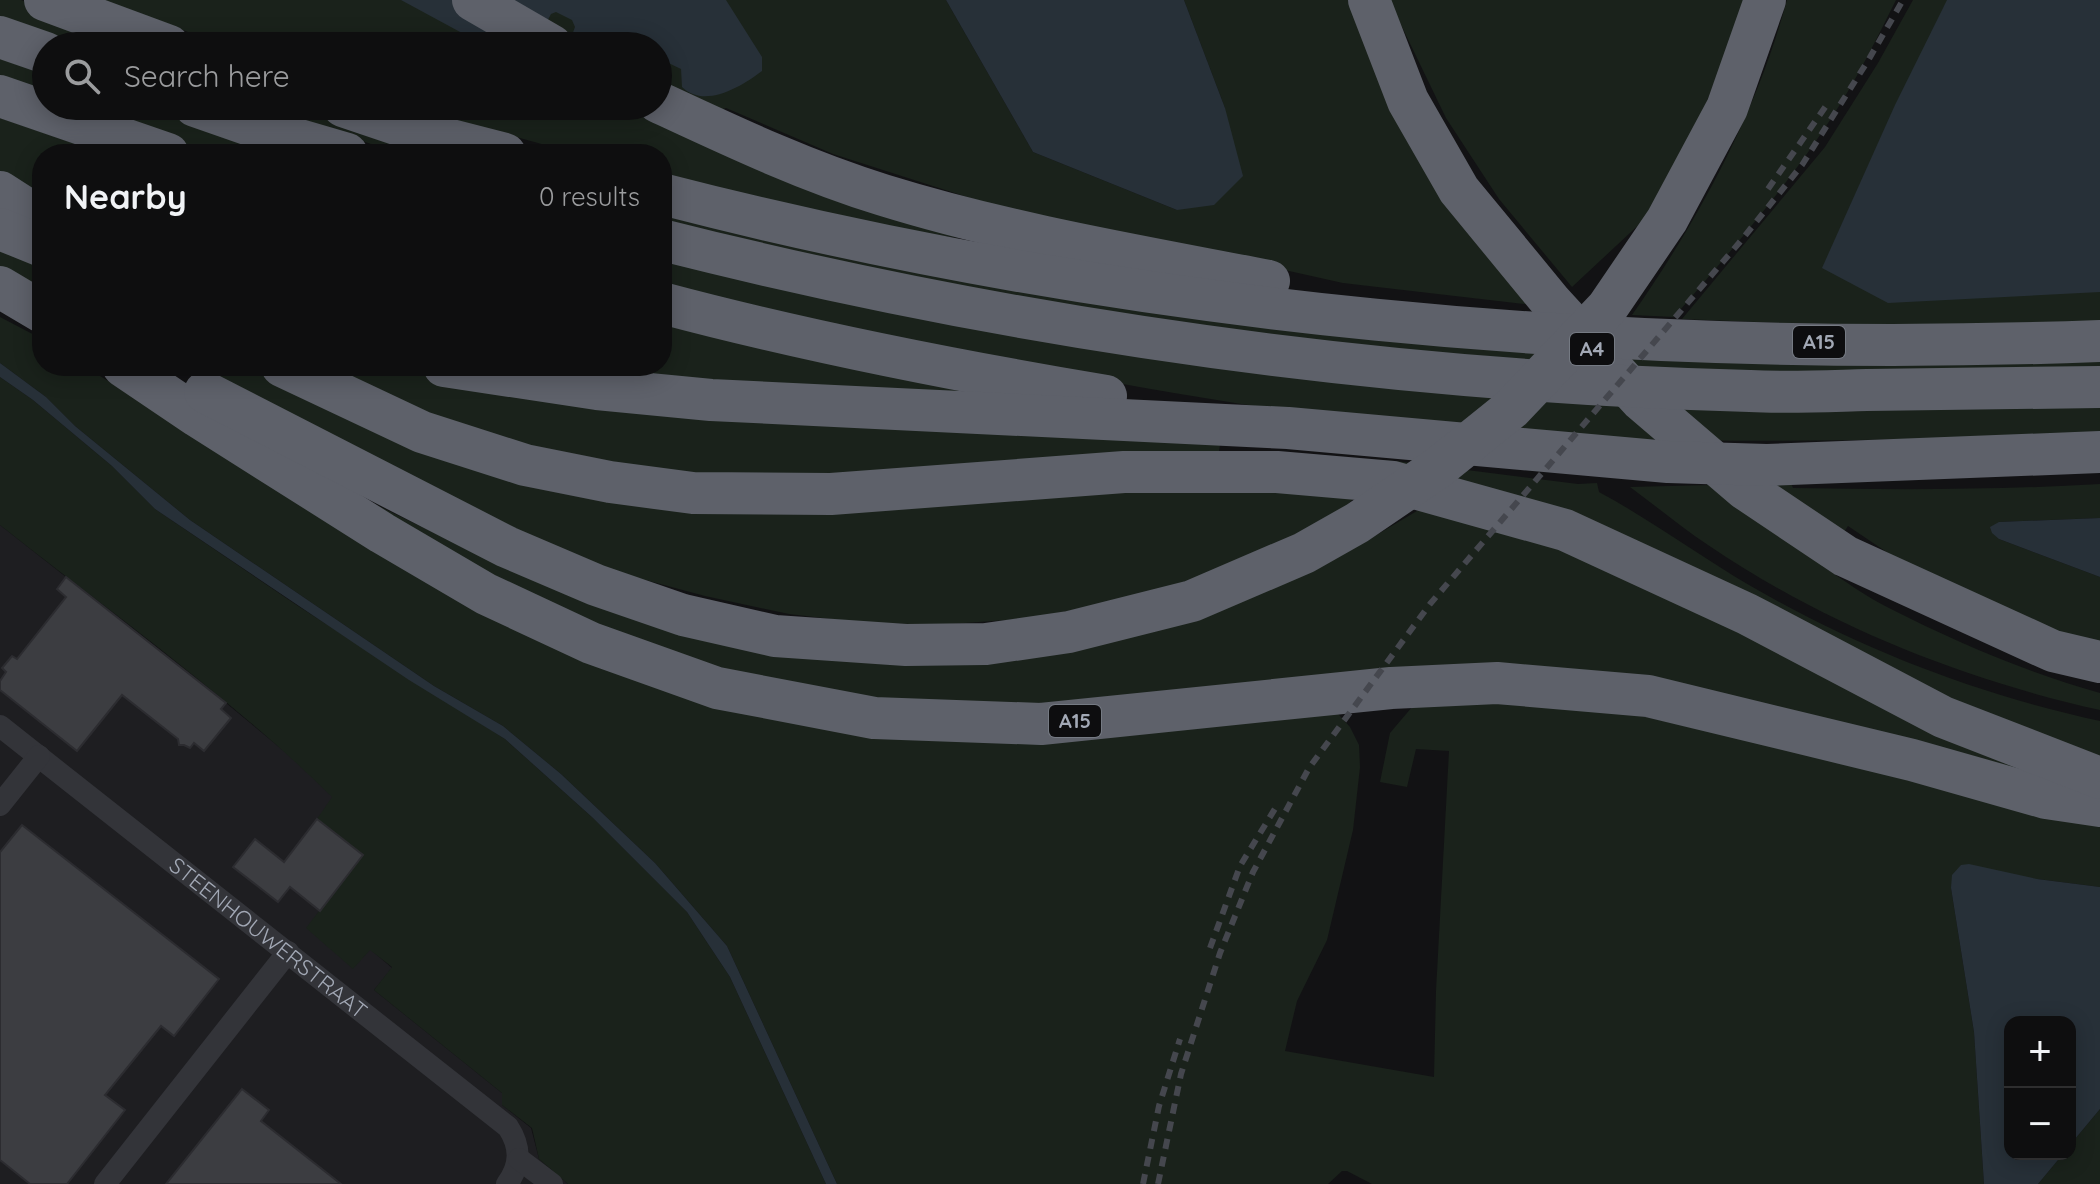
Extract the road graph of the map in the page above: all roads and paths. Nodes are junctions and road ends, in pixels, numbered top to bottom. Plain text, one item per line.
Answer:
1 (45, 0) edge
2 (473, 0) edge
3 (1369, 0) edge
4 (1765, 0) edge
5 (131, 32) edge
6 (528, 32) edge
7 (0, 37) edge
8 (32, 48) edge
9 (0, 96) edge
10 (32, 107) edge
11 (672, 109) edge
12 (70, 120) edge
13 (235, 120) edge
14 (384, 120) edge
15 (139, 144) edge
16 (313, 144) edge
17 (466, 144) edge
18 (0, 192) edge
19 (672, 197) edge
20 (32, 213) edge
21 (0, 229) edge
22 (32, 242) edge
23 (672, 243) edge
24 (0, 287) edge
25 (32, 306) edge
26 (672, 306) edge
27 (1537, 333) junction
28 (2100, 341) edge
29 (138, 376) edge
30 (174, 376) edge
31 (303, 376) edge
32 (511, 376) edge
33 (2100, 387) edge
34 (1288, 428) junction
35 (2100, 452) edge
36 (2100, 662) edge
37 (0, 726) edge
38 (39, 756) junction
39 (2100, 778) edge
40 (0, 805) edge
41 (2100, 806) edge
42 (288, 952) junction
43 (519, 1159) junction
44 (105, 1184) edge
45 (507, 1184) edge
46 (552, 1184) edge

1 - 5 highway
2 - 6 highway
3 - 36 highway, A4
4 - 30 highway
7 - 8 highway
9 - 10 highway
11 - 27 highway, A15
12 - 15 highway
13 - 16 highway
14 - 17 highway
18 - 20 highway
19 - 27 highway, A15
21 - 22 highway
23 - 33 highway, A15
24 - 25 highway
26 - 34 highway
27 - 28 highway, A15
29 - 41 highway, A15
31 - 39 highway
32 - 34 highway
34 - 35 highway
37 - 38 street, STEENHOUWERSTRAAT
38 - 40 street
38 - 42 street, STEENHOUWERSTRAAT
42 - 43 street, STEENHOUWERSTRAAT
42 - 44 street
43 - 45 street
43 - 46 street

